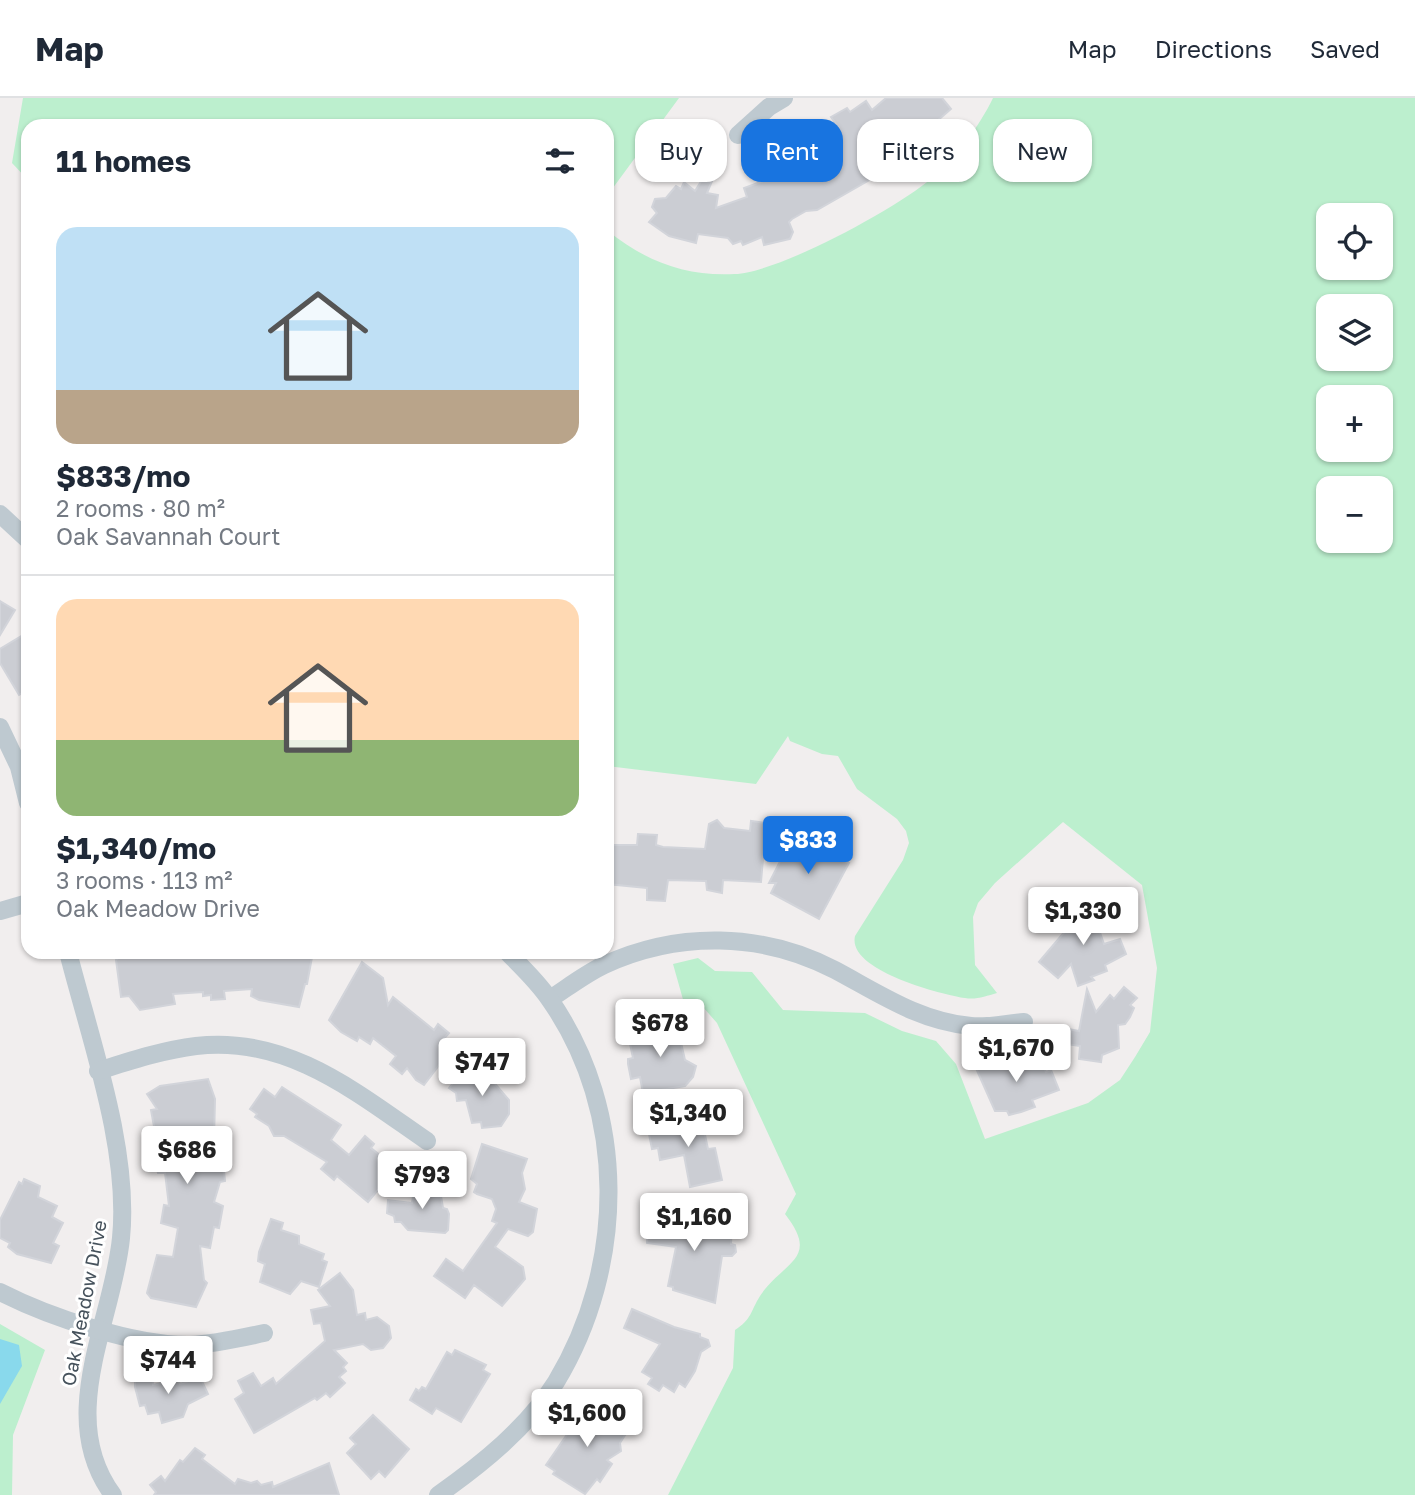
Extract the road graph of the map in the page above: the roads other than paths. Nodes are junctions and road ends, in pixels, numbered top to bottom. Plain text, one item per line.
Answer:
1 (784, 98) edge
2 (738, 135) dead end
3 (0, 514) edge
4 (6, 527) edge
5 (0, 727) edge
6 (21, 775) edge
7 (21, 905) edge
8 (0, 911) edge
9 (70, 959) edge
10 (514, 959) edge
11 (550, 999) junction
12 (1024, 1022) dead end
13 (98, 1070) junction
14 (427, 1141) dead end
15 (0, 1292) edge
16 (102, 1329) junction
17 (264, 1333) dead end
18 (113, 1495) edge
19 (438, 1495) edge

1 - 2 street
3 - 4 street
5 - 6 street
7 - 8 street
9 - 13 street, Oak Meadow Drive
10 - 11 street
11 - 12 street
11 - 19 street
13 - 14 street
13 - 16 street, Oak Meadow Drive
15 - 16 street
16 - 17 street
16 - 18 street, Oak Meadow Drive

